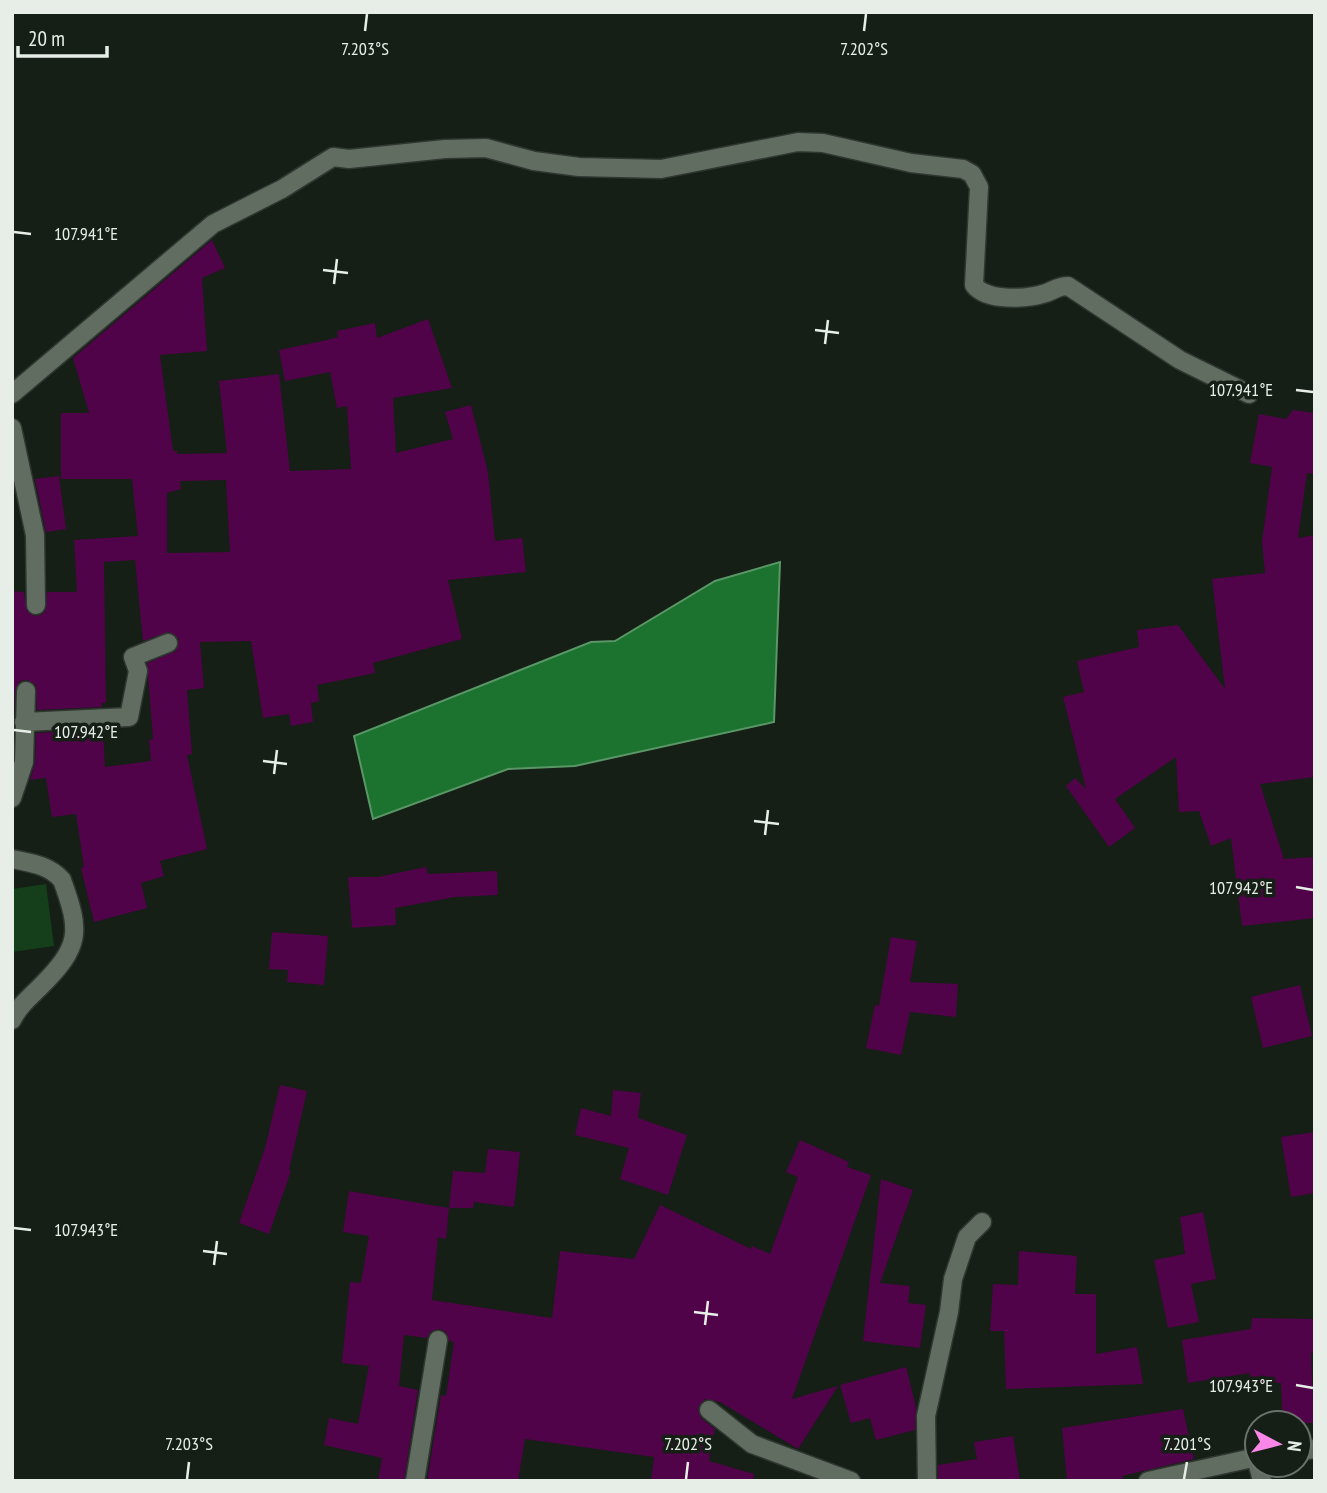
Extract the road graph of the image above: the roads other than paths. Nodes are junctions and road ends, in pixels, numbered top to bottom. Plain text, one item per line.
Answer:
1 (12, 394) edge
2 (1249, 394) dead end
3 (12, 428) edge
4 (36, 605) dead end
5 (168, 643) dead end
6 (26, 691) dead end
7 (24, 722) junction
8 (12, 798) edge
9 (12, 859) edge
10 (12, 1020) edge
11 (982, 1222) dead end
12 (438, 1340) dead end
13 (709, 1409) dead end
14 (1243, 1463) edge
15 (415, 1481) edge
16 (851, 1481) edge
17 (927, 1481) edge
18 (1148, 1481) edge

1 - 2 street
3 - 4 street
5 - 7 street
6 - 7 street
7 - 8 street
9 - 10 street
11 - 17 street
12 - 15 street
13 - 16 street
14 - 18 street

